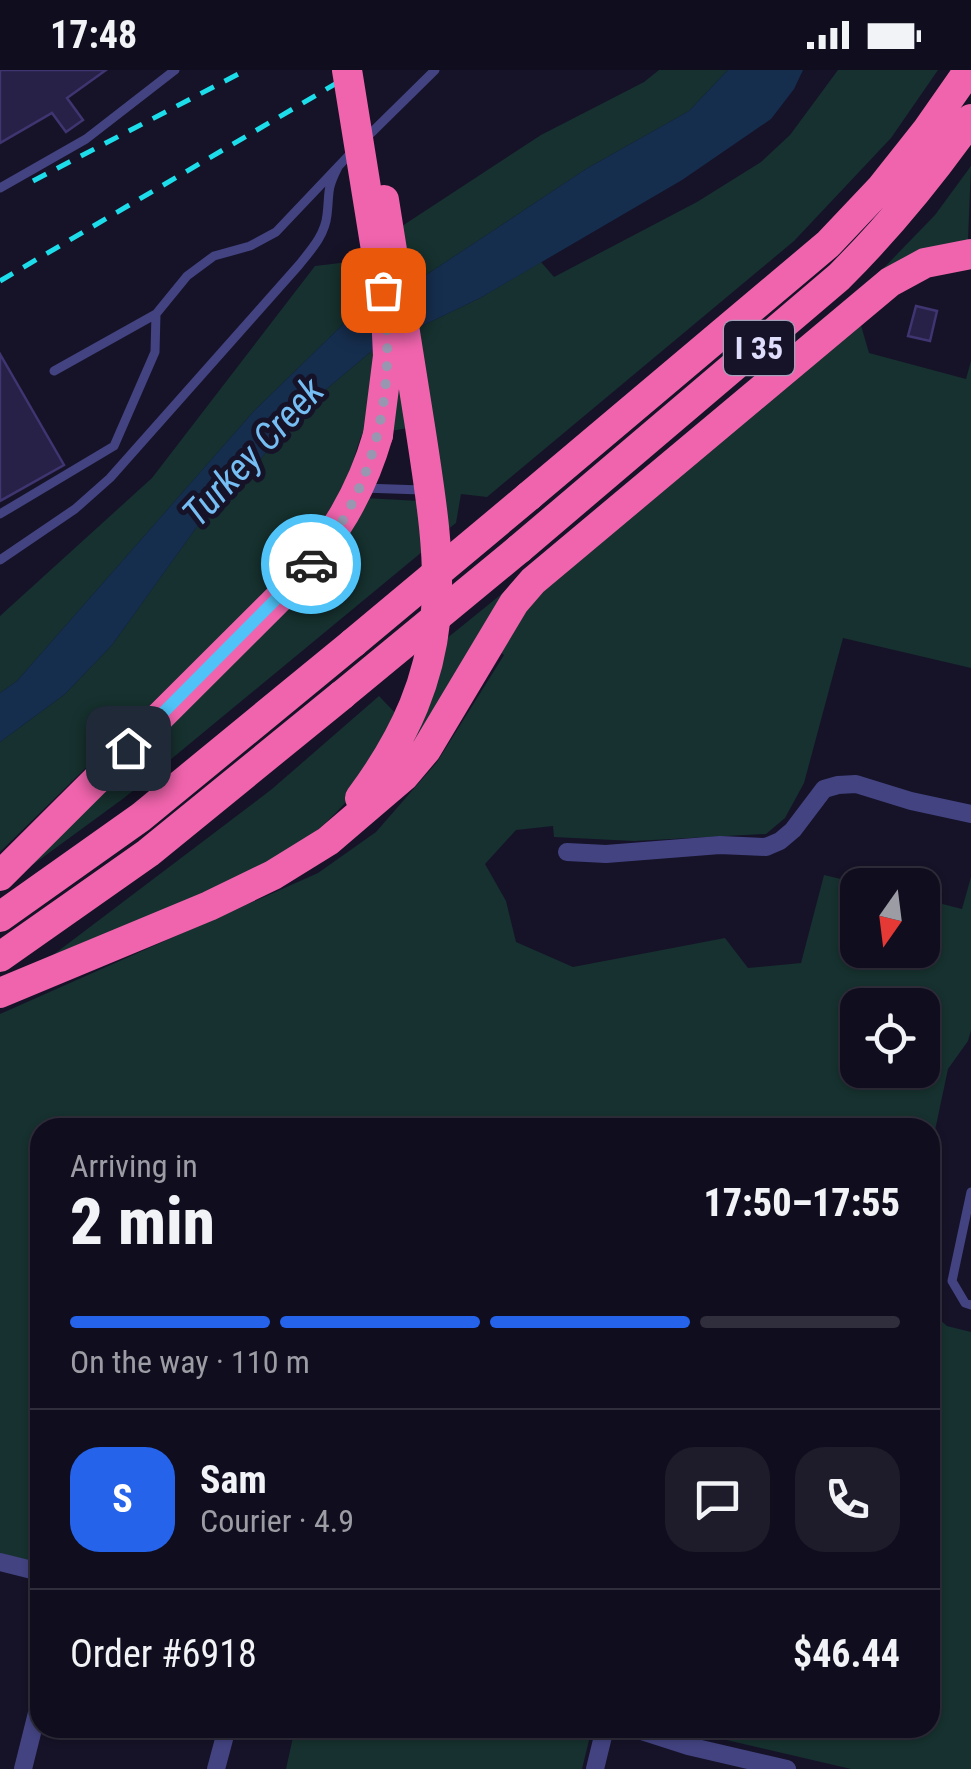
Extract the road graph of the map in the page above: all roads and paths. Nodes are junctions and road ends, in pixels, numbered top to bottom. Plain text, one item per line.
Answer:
1 (175, 70) edge
2 (347, 70) edge
3 (364, 70) edge
4 (435, 70) edge
5 (968, 70) edge
6 (971, 119) edge
7 (338, 166) junction
8 (0, 188) edge
9 (971, 254) edge
10 (156, 314) junction
11 (54, 370) dead end
12 (360, 488) junction
13 (430, 490) junction
14 (0, 514) edge
15 (0, 560) edge
16 (971, 814) edge
17 (328, 841) junction
18 (568, 852) dead end
19 (0, 876) edge
20 (0, 917) edge
21 (0, 957) edge
22 (0, 993) edge
23 (971, 1192) edge
24 (971, 1305) edge
25 (0, 1562) edge
26 (30, 1570) edge
27 (30, 1738) edge
28 (224, 1738) edge
29 (603, 1738) edge
30 (663, 1738) edge
31 (22, 1769) edge
32 (216, 1769) edge
33 (595, 1769) edge
34 (786, 1769) edge

1 - 8 lane
2 - 12 highway, bridge
3 - 13 highway
4 - 7 lane
5 - 20 highway, I 35, bridge
6 - 21 highway, I 35, bridge
7 - 10 lane
7 - 15 lane
9 - 17 highway
10 - 11 lane
10 - 14 lane
12 - 13 lane
12 - 19 highway
13 - 17 highway
16 - 18 street
17 - 22 highway
23 - 24 lane
25 - 26 street
27 - 31 street
28 - 32 street
29 - 33 street
30 - 34 street

